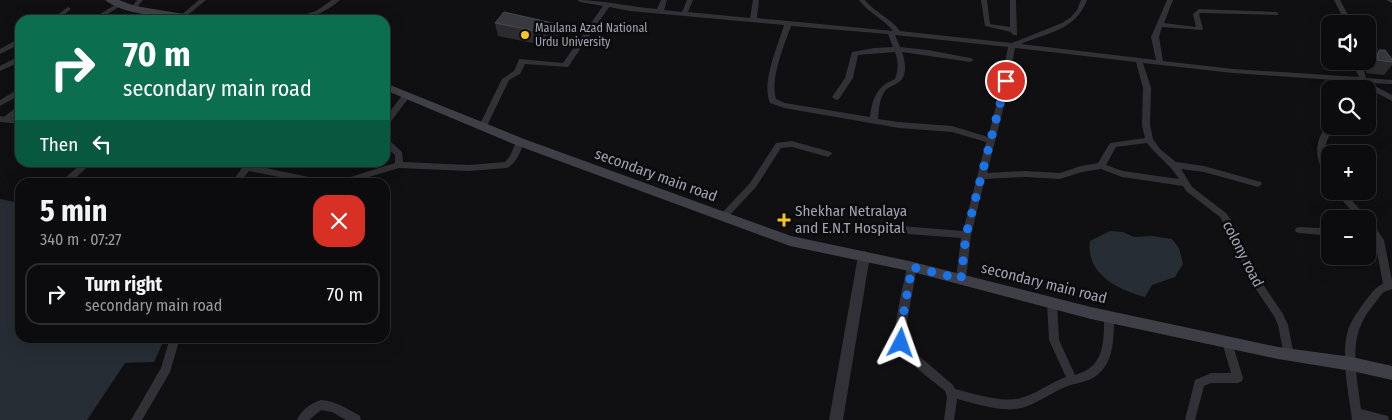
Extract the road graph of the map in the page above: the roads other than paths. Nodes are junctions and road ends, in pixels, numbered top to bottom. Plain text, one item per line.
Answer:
1 (110, 0) edge
2 (140, 0) edge
3 (204, 0) edge
4 (337, 0) edge
5 (580, 0) edge
6 (664, 0) edge
7 (690, 0) edge
8 (756, 0) edge
9 (862, 0) edge
10 (984, 0) edge
11 (1013, 0) edge
12 (1084, 0) edge
13 (1170, 0) edge
14 (1337, 0) edge
15 (120, 4) junction
16 (606, 5) junction
17 (68, 9) dead end
18 (132, 9) junction
19 (660, 12) junction
20 (684, 14) junction
21 (1276, 14) dead end
22 (60, 15) edge
23 (101, 15) edge
24 (152, 15) edge
25 (185, 15) edge
26 (308, 15) edge
27 (1345, 15) edge
28 (753, 20) junction
29 (788, 24) junction
30 (1160, 25) junction
31 (1014, 30) junction
32 (894, 33) junction
33 (15, 43) edge
34 (1015, 45) junction
35 (896, 48) junction
36 (0, 52) edge
37 (970, 60) dead end
38 (1139, 60) junction
39 (15, 62) edge
40 (1160, 62) junction
41 (0, 69) edge
42 (1324, 80) edge
43 (1392, 82) edge
44 (1376, 83) edge
45 (390, 88) edge
46 (1376, 90) edge
47 (15, 95) edge
48 (407, 95) junction
49 (836, 97) dead end
50 (1392, 98) edge
51 (0, 103) edge
52 (15, 111) edge
53 (390, 117) edge
54 (3, 119) edge
55 (874, 121) junction
56 (483, 126) junction
57 (1324, 135) edge
58 (1148, 140) junction
59 (991, 141) junction
60 (520, 142) junction
61 (390, 146) edge
62 (1321, 151) edge
63 (828, 154) dead end
64 (1174, 164) junction
65 (399, 165) junction
66 (1101, 166) junction
67 (83, 167) edge
68 (247, 167) edge
69 (256, 167) edge
70 (982, 176) junction
71 (71, 178) edge
72 (239, 178) edge
73 (302, 178) edge
74 (357, 178) edge
75 (1185, 183) junction
76 (1258, 184) dead end
77 (1346, 200) edge
78 (1355, 210) edge
79 (723, 217) junction
80 (889, 228) dead end
81 (1299, 230) dead end
82 (1321, 232) edge
83 (966, 235) junction
84 (1376, 235) edge
85 (864, 256) junction
86 (912, 267) junction
87 (961, 279) junction
88 (1390, 286) edge
89 (1052, 302) junction
90 (1109, 316) junction
91 (1227, 342) junction
92 (174, 343) edge
93 (1289, 355) junction
94 (1352, 364) junction
95 (1392, 373) edge
96 (1072, 380) junction
97 (951, 393) junction
98 (1357, 416) edge
99 (136, 420) edge
100 (302, 420) edge
101 (356, 420) edge
102 (836, 420) edge
103 (949, 420) edge
104 (1190, 420) edge
105 (1384, 420) edge

1 - 15 main road
2 - 18 street
3 - 25 street
4 - 26 street
5 - 16 street
6 - 19 street
7 - 20 street
8 - 28 street
9 - 32 street
10 - 31 street
11 - 31 street
12 - 34 street
13 - 30 street
14 - 27 street
15 - 18 main road
15 - 23 street
16 - 19 street
16 - 56 street
17 - 22 street
18 - 24 main road
19 - 20 street
20 - 28 street
21 - 30 street
28 - 29 street
29 - 32 street
29 - 55 street
30 - 40 street
31 - 34 street
32 - 34 street
32 - 35 street
33 - 36 street
34 - 38 street
34 - 59 street
35 - 37 street
35 - 49 street
35 - 55 street
38 - 40 street
38 - 58 street
39 - 41 street
40 - 42 street
43 - 44 street
45 - 48 main road, secondary main road
46 - 50 street
47 - 51 street
48 - 53 street
48 - 56 main road, secondary main road
52 - 54 street
55 - 59 street
56 - 60 main road, secondary main road
57 - 62 street
58 - 64 street, colony road
58 - 66 street
59 - 70 street
60 - 65 street
60 - 79 main road, secondary main road
61 - 65 street
63 - 79 street
64 - 75 street, colony road
64 - 76 street
65 - 74 street
66 - 70 street
66 - 75 street
67 - 71 street
68 - 72 street
69 - 73 street
70 - 83 street
75 - 93 street, colony road
77 - 78 street
79 - 85 main road, secondary main road
80 - 83 street
81 - 82 street
83 - 87 street
84 - 88 street
85 - 86 main road, secondary main road
85 - 102 street
86 - 87 main road, secondary main road
86 - 97 street
87 - 89 main road, secondary main road
88 - 94 street
89 - 90 main road, secondary main road
89 - 96 street
90 - 91 main road, secondary main road
90 - 96 street
91 - 93 main road, secondary main road
91 - 104 street
92 - 99 street
93 - 94 main road, secondary main road
94 - 95 main road, secondary main road
94 - 98 street
96 - 97 street
97 - 103 street
98 - 105 street
100 - 101 street

